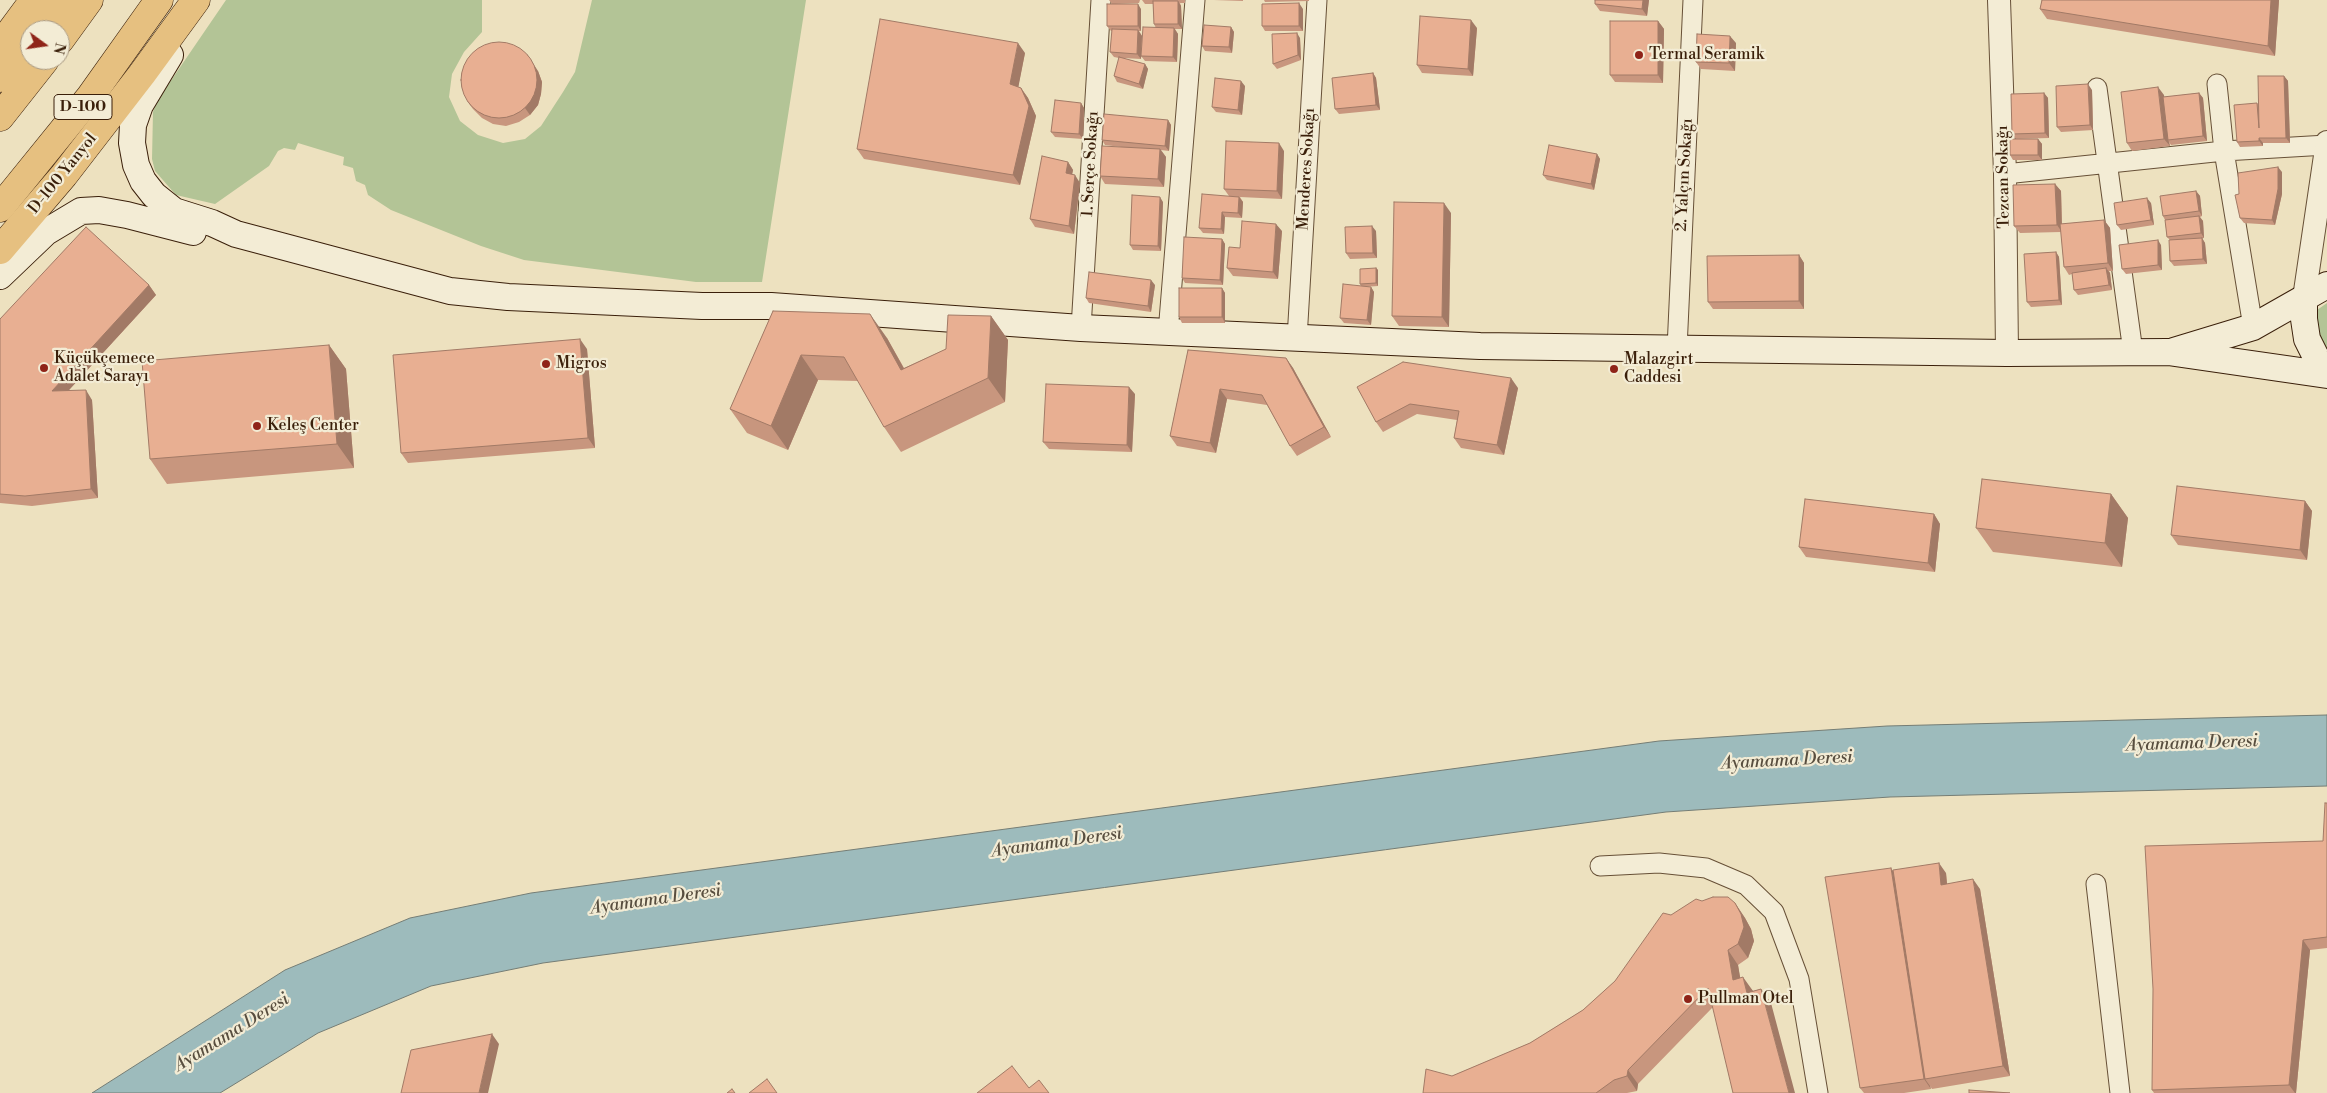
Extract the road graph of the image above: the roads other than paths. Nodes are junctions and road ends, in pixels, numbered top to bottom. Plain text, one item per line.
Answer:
1 (34, 0) edge
2 (58, 0) edge
3 (90, 0) edge
4 (159, 0) edge
5 (196, 0) edge
6 (201, 0) edge
7 (1101, 0) edge
8 (1195, 0) edge
9 (1316, 0) edge
10 (1692, 0) edge
11 (1999, 0) edge
12 (43, 20) edge
13 (70, 27) edge
14 (0, 46) edge
15 (20, 51) edge
16 (37, 70) edge
17 (0, 78) edge
18 (2217, 84) dead end
19 (2097, 88) dead end
20 (0, 117) edge
21 (2327, 144) edge
22 (2224, 151) junction
23 (2106, 163) junction
24 (2005, 174) junction
25 (0, 208) edge
26 (236, 234) junction
27 (0, 250) edge
28 (0, 276) edge
29 (2327, 285) edge
30 (2304, 298) junction
31 (2253, 327) junction
32 (1081, 328) junction
33 (1168, 333) junction
34 (1297, 339) junction
35 (1677, 349) junction
36 (2133, 352) junction
37 (2168, 352) junction
38 (2007, 353) junction
39 (2327, 368) edge
40 (2327, 375) edge
41 (1600, 866) dead end
42 (2096, 884) dead end
43 (1818, 1093) edge
44 (2120, 1093) edge

1 - 14 main road
2 - 12 main road
3 - 13 main road
4 - 25 main road, D-100
5 - 27 main road, D-100 Yanyol
6 - 26 main road
7 - 32 street, 1. Serçe Sokağı
8 - 33 street
9 - 34 street, Menderes Sokağı
10 - 35 street, 2. Yalçın Sokağı
11 - 24 street, Tezcan Sokağı
15 - 17 main road
16 - 20 main road
18 - 22 street
19 - 23 street
21 - 22 street
21 - 30 street
22 - 23 street
22 - 31 street
23 - 24 street
23 - 36 street
24 - 38 street, Tezcan Sokağı
26 - 28 main road
26 - 32 main road
29 - 30 main road
30 - 31 main road
30 - 39 main road
31 - 37 main road
32 - 33 main road
33 - 34 main road
34 - 35 main road
35 - 38 main road
36 - 37 main road
36 - 38 main road
37 - 40 main road
41 - 43 street
42 - 44 street

